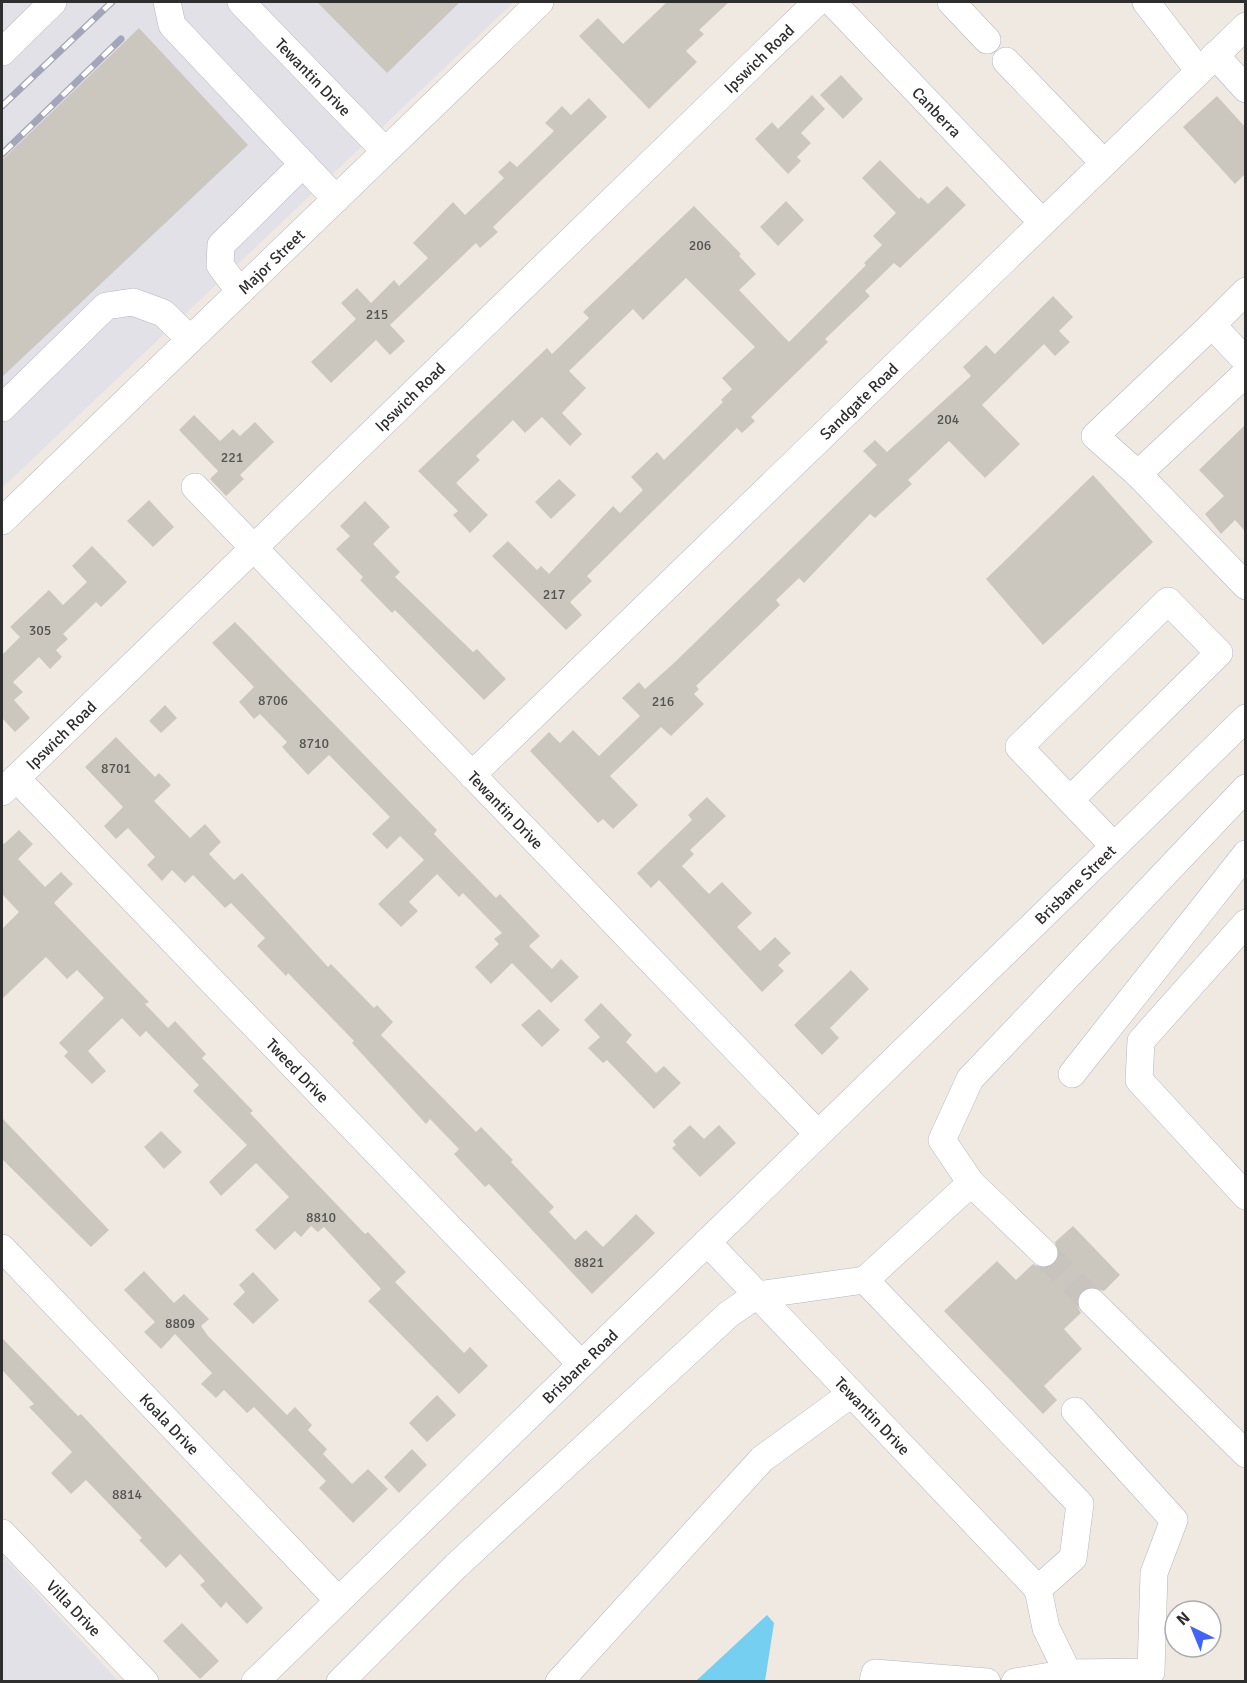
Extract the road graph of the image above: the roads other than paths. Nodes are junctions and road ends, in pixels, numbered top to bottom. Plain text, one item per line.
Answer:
1 (53, 2) edge
2 (167, 2) edge
3 (241, 2) edge
4 (540, 2) edge
5 (817, 2) edge
6 (832, 2) edge
7 (951, 2) edge
8 (1153, 4) edge
9 (1245, 26) edge
10 (987, 40) dead end
11 (2, 52) edge
12 (1006, 61) dead end
13 (1207, 63) junction
14 (1245, 89) edge
15 (385, 151) junction
16 (1103, 162) junction
17 (303, 164) junction
18 (336, 199) junction
19 (1042, 222) junction
20 (1245, 291) edge
21 (240, 292) junction
22 (1212, 325) junction
23 (190, 339) junction
24 (1245, 361) edge
25 (1245, 374) edge
26 (2, 408) edge
27 (1138, 474) junction
28 (195, 487) dead end
29 (2, 521) edge
30 (255, 549) junction
31 (1245, 586) edge
32 (1245, 718) edge
33 (472, 775) junction
34 (9, 785) edge
35 (1245, 788) edge
36 (1070, 800) junction
37 (1114, 846) junction
38 (1245, 854) edge
39 (1245, 923) edge
40 (905, 1050) joint
41 (1072, 1074) dead end
42 (818, 1134) junction
43 (971, 1183) junction
44 (1245, 1196) edge
45 (707, 1242) junction
46 (2, 1248) edge
47 (1044, 1253) tunnel mouth
48 (865, 1280) junction
49 (757, 1295) junction
50 (1092, 1302) tunnel mouth
51 (581, 1364) junction
52 (851, 1394) junction
53 (1075, 1411) dead end
54 (1245, 1454) edge
55 (2, 1533) edge
56 (1038, 1589) junction
57 (338, 1600) junction
58 (1067, 1677) edge
59 (1151, 1677) edge
60 (260, 1680) edge
61 (144, 1681) edge
62 (340, 1682) edge
63 (559, 1682) edge
64 (873, 1682) edge
65 (987, 1682) edge
66 (1015, 1682) edge

1 - 11 street
2 - 17 street
3 - 15 street, Tewantin Drive
4 - 15 street, Major Street
5 - 30 street, Ipswich Road
6 - 19 street, Canberra
7 - 10 street
8 - 13 street
9 - 13 street, Sandgate Road
12 - 16 street
13 - 14 street
13 - 16 street, Sandgate Road
15 - 18 street, Major Street
16 - 19 street, Sandgate Road
17 - 18 street
17 - 21 street
18 - 21 street, Major Street
19 - 33 street, Sandgate Road
20 - 22 street
21 - 23 street, Major Street
22 - 24 street
22 - 27 street
23 - 26 street
23 - 29 street, Major Street
25 - 27 street
27 - 31 street
28 - 30 street, Tewantin Drive
30 - 33 street, Tewantin Drive
30 - 34 street, Ipswich Road
32 - 37 street, Brisbane Street
33 - 42 street, Tewantin Drive
34 - 51 street, Tweed Drive
35 - 43 street
36 - 36 street
36 - 37 street
37 - 40 street, Brisbane Street
38 - 41 street
39 - 44 street
40 - 42 street, Brisbane Road
42 - 45 street, Brisbane Road
43 - 47 street
43 - 48 street
45 - 49 street, Tewantin Drive
45 - 51 street, Brisbane Road
46 - 57 street, Koala Drive
48 - 49 street
48 - 56 street
49 - 52 street, Tewantin Drive
49 - 62 street
50 - 54 street
51 - 57 street, Brisbane Road
52 - 56 street, Tewantin Drive
52 - 63 street
53 - 59 street
55 - 61 street, Villa Drive
56 - 58 street
57 - 60 street, Brisbane Road
58 - 59 street
58 - 66 street
64 - 65 street

